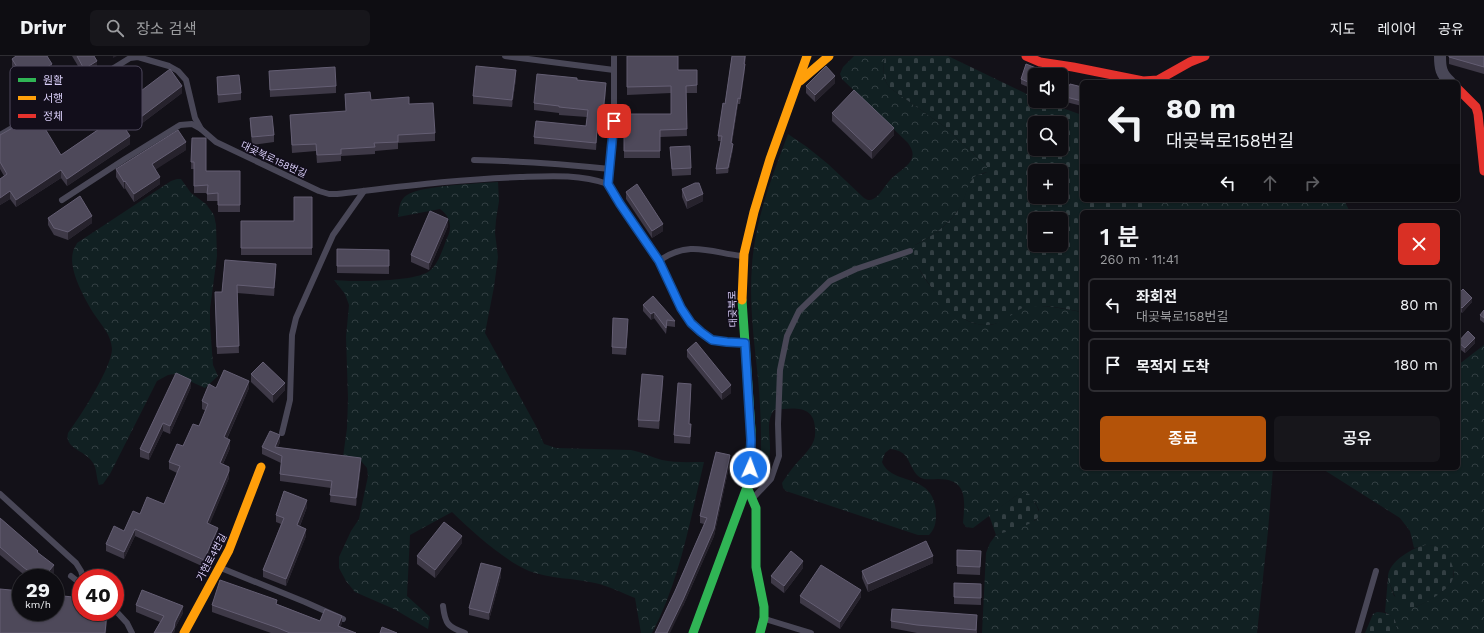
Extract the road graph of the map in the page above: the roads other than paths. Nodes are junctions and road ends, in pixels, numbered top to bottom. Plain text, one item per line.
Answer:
1 (505, 56) edge
2 (614, 56) edge
3 (807, 56) edge
4 (829, 56) edge
5 (1026, 56) edge
6 (1206, 56) edge
7 (1440, 56) edge
8 (117, 66) edge
9 (614, 70) junction
10 (1139, 80) edge
11 (1158, 80) edge
12 (1448, 80) edge
13 (800, 81) junction
14 (1460, 91) edge
15 (10, 129) edge
16 (201, 129) junction
17 (0, 135) edge
18 (474, 160) dead end
19 (610, 169) junction
20 (1484, 171) edge
21 (608, 184) junction
22 (364, 191) junction
23 (62, 200) dead end
24 (910, 251) dead end
25 (743, 256) junction
26 (659, 261) junction
27 (745, 343) junction
28 (282, 433) dead end
29 (261, 467) dead end
30 (747, 487) junction
31 (0, 494) edge
32 (753, 499) junction
33 (219, 567) junction
34 (80, 569) edge
35 (1376, 571) dead end
36 (443, 606) dead end
37 (764, 618) junction
38 (124, 619) edge
39 (343, 619) edge
40 (132, 633) edge
41 (184, 633) edge
42 (465, 633) edge
43 (693, 633) edge
44 (760, 633) edge
45 (811, 633) edge
46 (1358, 633) edge

1 - 9 lane
2 - 9 lane
3 - 13 street, 대곶북로
4 - 13 street
5 - 10 street
6 - 11 street
7 - 12 street
8 - 16 lane, 대곶북로158번길
9 - 19 lane
13 - 25 street, 대곶북로
14 - 20 street
15 - 17 lane, 대곶북로158번길
16 - 22 lane, 대곶북로158번길
16 - 23 lane
18 - 19 lane
19 - 21 lane
21 - 22 lane, 대곶북로158번길
21 - 26 lane
22 - 28 lane
24 - 32 lane
25 - 26 lane
25 - 27 street, 대곶북로
26 - 27 lane
27 - 30 street, 대곶북로
29 - 33 street, 가현로4번길
30 - 32 street
30 - 43 street, 대곶북로
31 - 34 lane
32 - 37 street
33 - 39 lane
33 - 41 street, 가현로4번길
35 - 46 lane
36 - 42 lane
37 - 44 street
37 - 45 lane
38 - 40 lane

